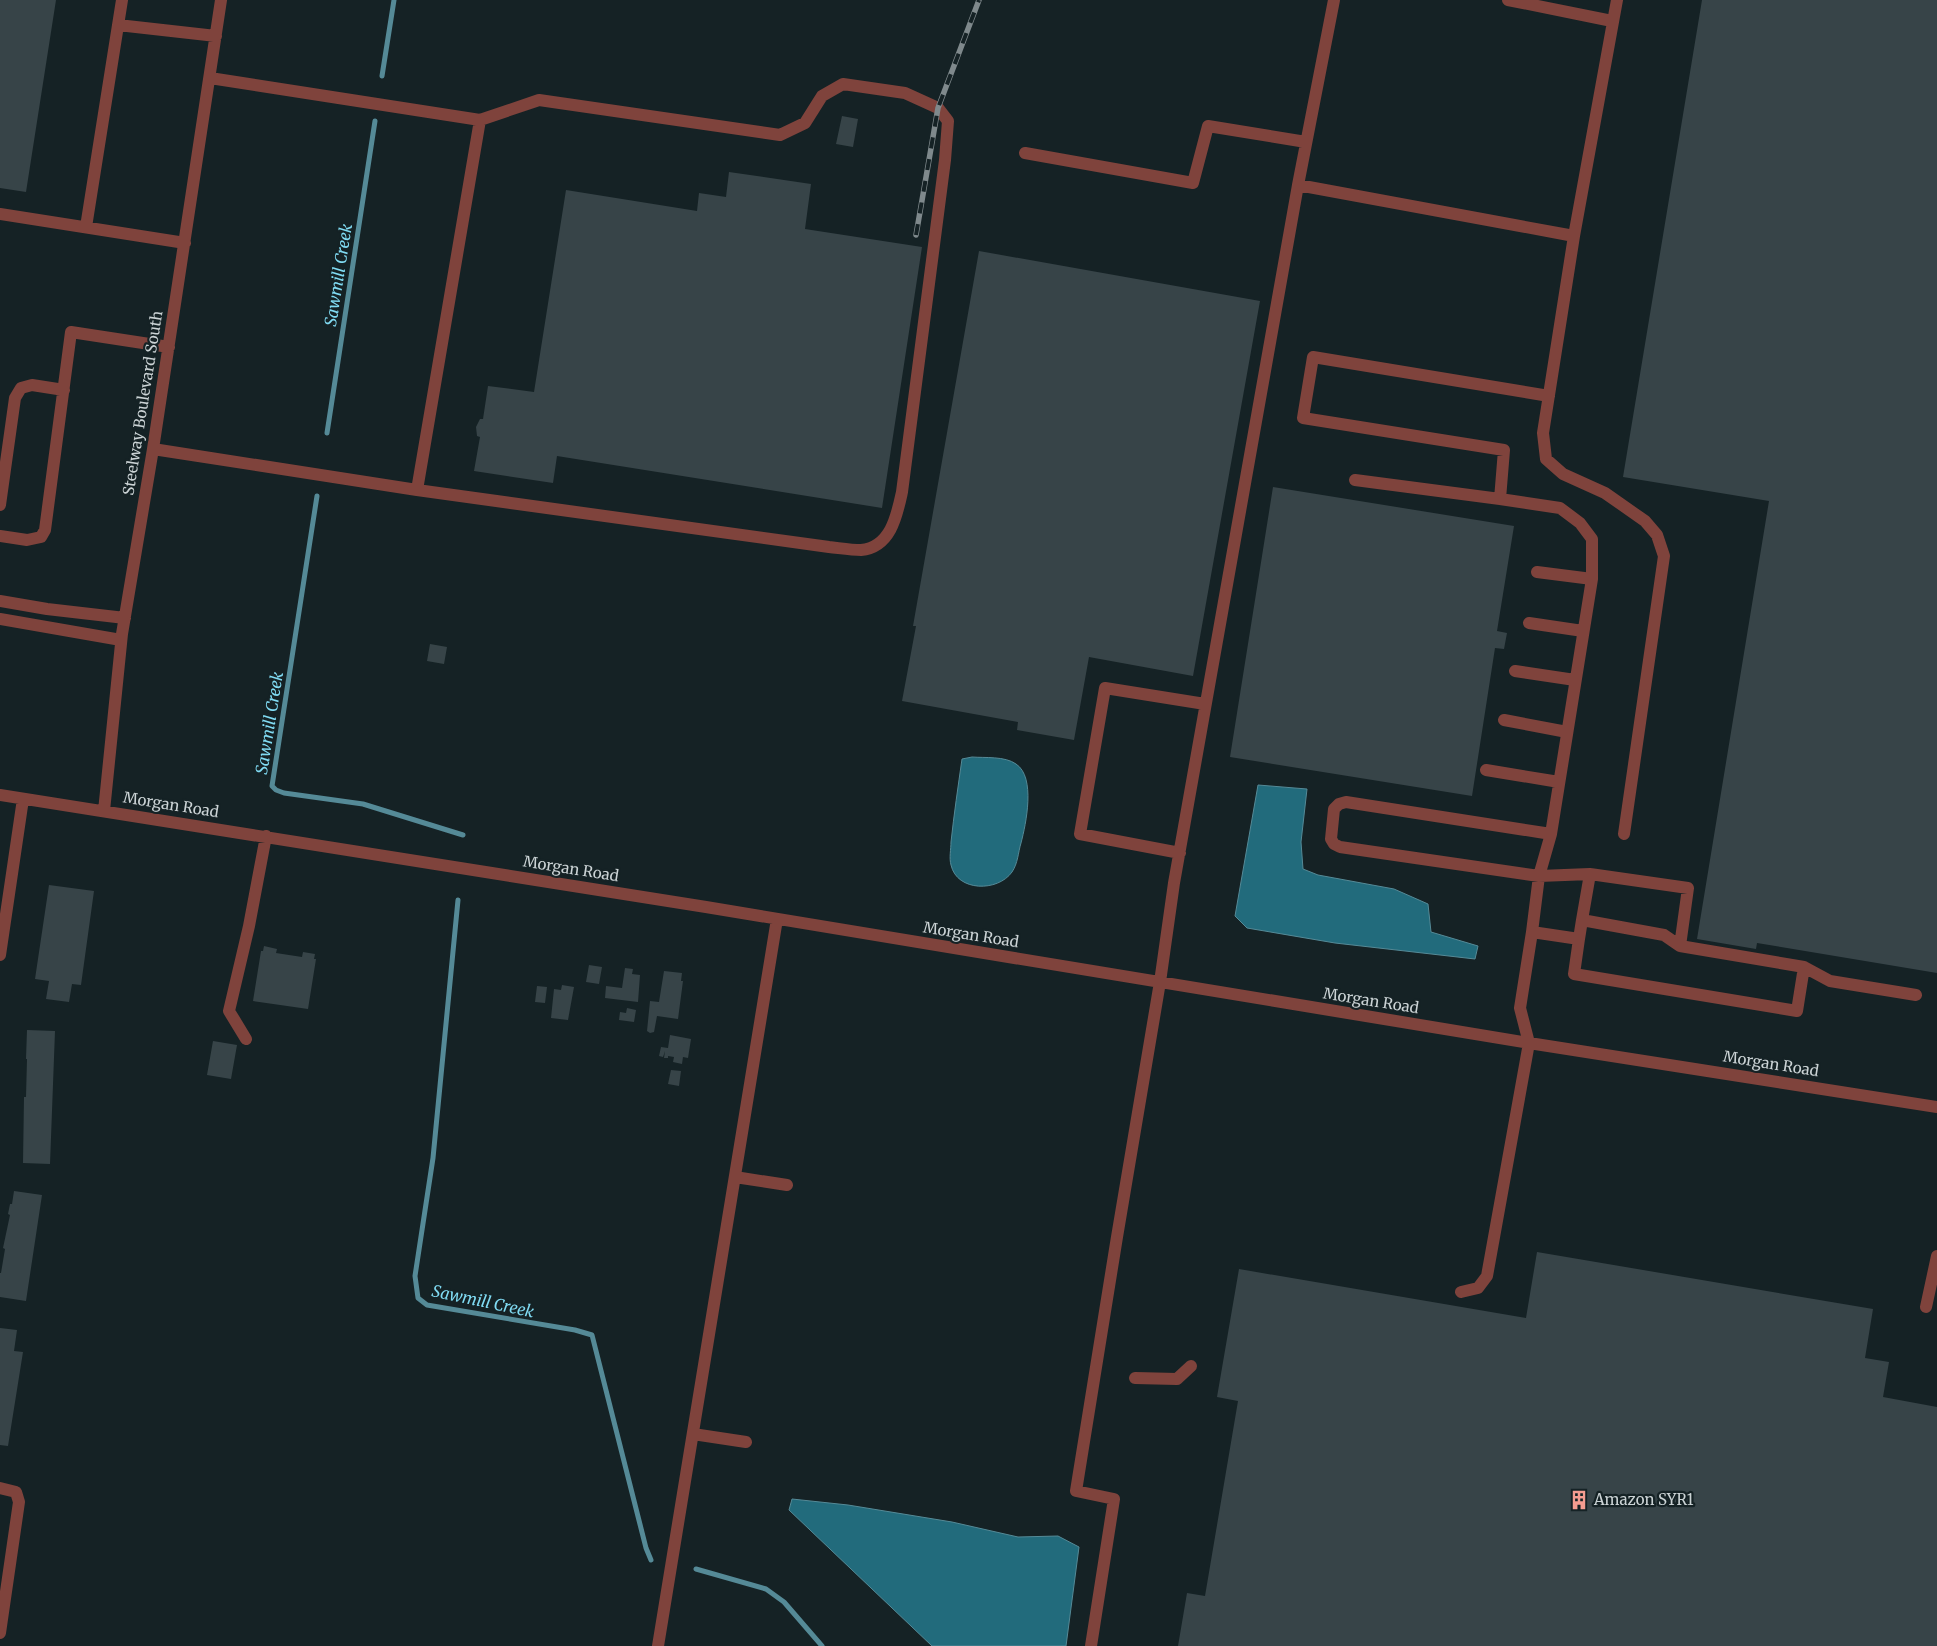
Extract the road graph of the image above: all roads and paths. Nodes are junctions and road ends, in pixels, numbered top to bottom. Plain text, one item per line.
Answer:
1 (122, 0) edge
2 (221, 0) edge
3 (1334, 0) edge
4 (1508, 0) edge
5 (1617, 0) edge
6 (1612, 21) junction
7 (118, 25) junction
8 (216, 36) junction
9 (210, 78) junction
10 (480, 120) junction
11 (1306, 142) junction
12 (1025, 153) dead end
13 (1298, 185) junction
14 (0, 214) edge
15 (86, 227) junction
16 (1574, 236) junction
17 (184, 242) junction
18 (169, 347) junction
19 (64, 390) junction
20 (1549, 396) junction
21 (153, 449) junction
22 (1355, 480) dead end
23 (417, 490) junction
24 (1500, 499) junction
25 (0, 505) edge
26 (0, 536) edge
27 (1537, 572) dead end
28 (1592, 580) junction
29 (0, 601) edge
30 (124, 618) junction
31 (0, 619) edge
32 (1528, 623) dead end
33 (1583, 631) junction
34 (121, 640) junction
35 (1515, 671) dead end
36 (1575, 680) junction
37 (1205, 704) junction
38 (1504, 720) dead end
39 (1567, 732) junction
40 (1486, 770) dead end
41 (1559, 782) junction
42 (0, 795) edge
43 (23, 799) junction
44 (104, 811) junction
45 (1551, 834) junction
46 (1624, 834) dead end
47 (266, 836) junction
48 (1180, 853) junction
49 (1590, 874) junction
50 (1539, 876) junction
51 (777, 919) junction
52 (1582, 920) junction
53 (1532, 932) junction
54 (1580, 939) junction
55 (1680, 946) junction
56 (0, 955) edge
57 (1804, 967) junction
58 (1160, 982) junction
59 (1916, 995) dead end
60 (246, 1039) dead end
61 (1529, 1043) junction
62 (1937, 1107) edge
63 (735, 1176) junction
64 (787, 1185) dead end
65 (1937, 1256) edge
66 (1461, 1292) dead end
67 (1926, 1307) dead end
68 (1191, 1366) dead end
69 (1135, 1378) dead end
70 (693, 1434) junction
71 (746, 1442) dead end
72 (0, 1488) edge
73 (0, 1633) edge
74 (658, 1646) edge
75 (1090, 1646) edge

1 - 7 street
2 - 8 street, Steelway Boulevard South
3 - 11 street
4 - 6 street
5 - 6 street
6 - 16 street
7 - 8 street
7 - 15 street
8 - 9 street, Steelway Boulevard South
9 - 10 street
9 - 17 street, Steelway Boulevard South
10 - 23 street
10 - 23 street
11 - 12 street
11 - 13 street
13 - 16 street
13 - 37 street
14 - 15 street
15 - 17 street
16 - 20 street
17 - 18 street, Steelway Boulevard South
18 - 19 street
18 - 21 street, Steelway Boulevard South
19 - 25 street
19 - 26 street
20 - 24 street
20 - 46 street
21 - 23 street
21 - 30 street, Steelway Boulevard South
22 - 24 street
24 - 28 street
27 - 28 street
28 - 33 street
29 - 30 street
30 - 34 street, Steelway Boulevard South
31 - 34 street
32 - 33 street
33 - 36 street
34 - 44 street, Steelway Boulevard South
35 - 36 street
36 - 39 street
37 - 48 street
37 - 48 street
38 - 39 street
39 - 41 street
40 - 41 street
41 - 45 street
42 - 43 street, Morgan Road
43 - 44 street, Morgan Road
43 - 56 street
44 - 47 street, Morgan Road
45 - 50 street
45 - 50 street
47 - 51 street, Morgan Road
47 - 60 street
48 - 58 street
49 - 50 street
49 - 52 street
49 - 55 street
50 - 53 street
51 - 58 street, Morgan Road
51 - 63 street
52 - 54 street
52 - 55 street
53 - 54 street
53 - 61 street
54 - 57 street
55 - 57 street
57 - 59 street
58 - 61 street, Morgan Road
58 - 75 street
61 - 62 street, Morgan Road
61 - 66 street
63 - 64 street
63 - 70 street
65 - 67 street
68 - 69 street
70 - 71 street
70 - 74 street
72 - 73 street

